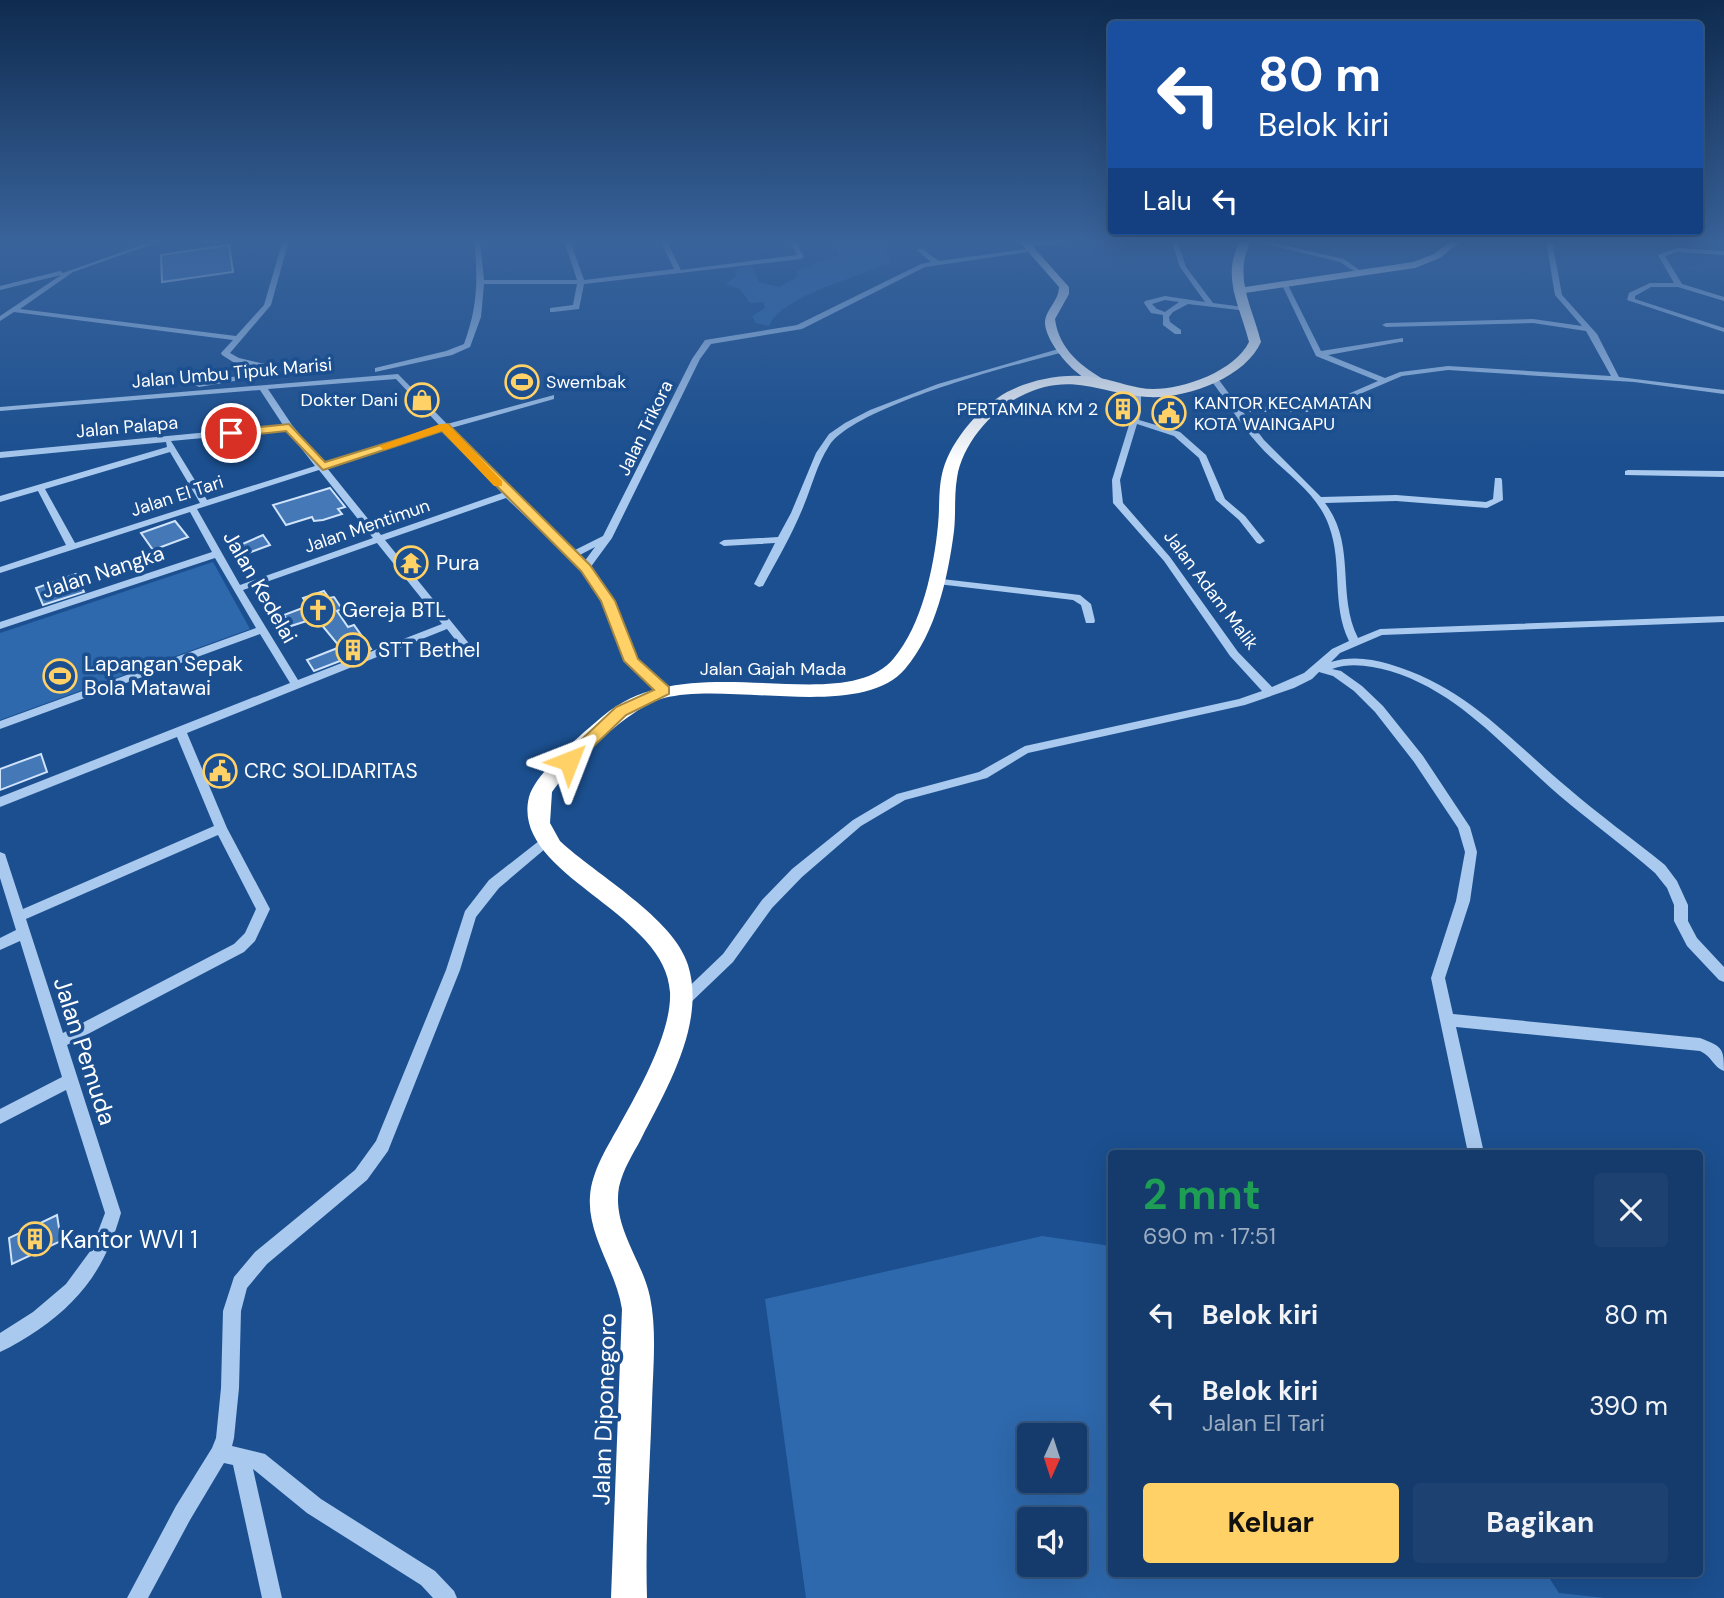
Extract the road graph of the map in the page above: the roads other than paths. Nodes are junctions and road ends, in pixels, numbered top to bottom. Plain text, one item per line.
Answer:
1 (1166, 314) edge
2 (49, 315) edge
3 (259, 315) edge
4 (479, 315) edge
5 (824, 315) edge
6 (1053, 315) edge
7 (1244, 315) edge
8 (1245, 315) edge
9 (1300, 315) edge
10 (1576, 315) edge
11 (1677, 315) edge
12 (1386, 325) dead end
13 (1589, 329) junction
14 (1724, 330) edge
15 (1178, 332) dead end
16 (238, 338) junction
17 (1400, 340) dead end
18 (1059, 351) junction
19 (1319, 354) junction
20 (1213, 378) junction
21 (1616, 379) junction
22 (337, 380) junction
23 (1077, 380) junction
24 (1384, 380) junction
25 (1104, 384) junction
26 (262, 387) junction
27 (1141, 392) junction
28 (1724, 393) edge
29 (161, 394) junction
30 (551, 397) dead end
31 (0, 409) edge
32 (1239, 409) junction
33 (1135, 421) junction
34 (289, 427) junction
35 (444, 427) junction
36 (169, 444) junction
37 (0, 455) edge
38 (323, 466) junction
39 (1628, 473) dead end
40 (1724, 474) edge
41 (1498, 480) dead end
42 (40, 488) junction
43 (508, 494) junction
44 (0, 499) edge
45 (1317, 499) junction
46 (205, 504) junction
47 (192, 508) junction
48 (379, 538) junction
49 (607, 538) junction
50 (781, 540) junction
51 (1260, 541) dead end
52 (724, 543) dead end
53 (72, 547) junction
54 (217, 554) junction
55 (572, 555) junction
56 (585, 568) junction
57 (0, 570) edge
58 (933, 581) junction
59 (759, 584) dead end
60 (237, 589) junction
61 (1724, 619) edge
62 (1090, 621) dead end
63 (447, 625) junction
64 (0, 626) edge
65 (261, 630) junction
66 (1355, 643) junction
67 (472, 654) dead end
68 (1320, 668) junction
69 (296, 685) junction
70 (664, 691) junction
71 (1270, 691) junction
72 (0, 725) edge
73 (180, 731) junction
74 (0, 802) edge
75 (221, 828) junction
76 (548, 840) junction
77 (0, 857) edge
78 (18, 918) junction
79 (23, 933) junction
80 (0, 943) edge
81 (1724, 975) edge
82 (681, 1004) junction
83 (1446, 1020) junction
84 (58, 1042) junction
85 (1724, 1064) edge
86 (70, 1081) junction
87 (0, 1117) edge
88 (1475, 1150) edge
89 (0, 1343) edge
90 (220, 1453) junction
91 (241, 1458) junction
92 (137, 1598) edge
93 (272, 1598) edge
94 (447, 1598) edge
95 (629, 1598) edge

1 - 15 street
2 - 16 street
3 - 16 street
4 - 22 street
5 - 49 street, Jalan Trikora
6 - 18 main road
7 - 27 highway
8 - 20 highway
9 - 19 street
10 - 13 street
11 - 14 street
12 - 13 street
13 - 21 street
16 - 29 street
17 - 19 street
18 - 23 main road
18 - 25 main road
18 - 50 street
19 - 24 street
20 - 27 highway
20 - 32 street
21 - 24 street
21 - 28 street
22 - 26 street, Jalan Umbu Tipuk Marisi
22 - 35 street, Jalan Umbu Tipuk Marisi
23 - 25 highway, Jalan Gajah Mada
23 - 58 highway, Jalan Gajah Mada
24 - 32 street
25 - 27 highway, Jalan Gajah Mada
26 - 29 street, Jalan Umbu Tipuk Marisi
26 - 34 street
27 - 33 street, Jalan Adam Malik
29 - 31 street, Jalan Umbu Tipuk Marisi
30 - 35 street, Jalan El Tari
32 - 45 street
33 - 51 street
33 - 71 street, Jalan Adam Malik
34 - 36 street, Jalan Palapa
34 - 38 street
35 - 38 street, Jalan El Tari
35 - 43 street
36 - 37 street, Jalan Palapa
36 - 42 street
36 - 46 street
38 - 46 street, Jalan El Tari
38 - 48 street
39 - 40 street
41 - 45 street
42 - 44 street
42 - 53 street
43 - 48 street, Jalan Mentimun
43 - 55 street
45 - 66 street
46 - 47 street, Jalan El Tari
47 - 53 street, Jalan El Tari
47 - 54 street, Jalan Kedelai
48 - 60 street, Jalan Mentimun
48 - 63 street
49 - 55 street
49 - 56 street, Jalan Trikora
50 - 52 street
50 - 59 street
53 - 57 street, Jalan El Tari
54 - 60 street, Jalan Kedelai
54 - 64 street, Jalan Nangka
55 - 56 street
56 - 70 street
58 - 62 street
58 - 70 highway, Jalan Gajah Mada
60 - 65 street, Jalan Kedelai
61 - 66 street
63 - 67 street
63 - 69 street
65 - 69 street, Jalan Kedelai
65 - 72 street
66 - 68 street
68 - 71 street
68 - 81 street
68 - 83 street
69 - 73 street
70 - 76 highway, Jalan Diponegoro
71 - 82 street
73 - 74 street
73 - 75 street
75 - 78 street
75 - 84 street
76 - 82 highway, Jalan Diponegoro
76 - 90 street
77 - 78 street, Jalan Pemuda
78 - 79 street, Jalan Pemuda
79 - 80 street
79 - 84 street, Jalan Pemuda
82 - 95 highway, Jalan Diponegoro
83 - 85 street
83 - 88 street
84 - 86 street, Jalan Pemuda
86 - 87 street
86 - 89 street, Jalan Pemuda
90 - 91 street
90 - 92 street
91 - 93 street
91 - 94 street

